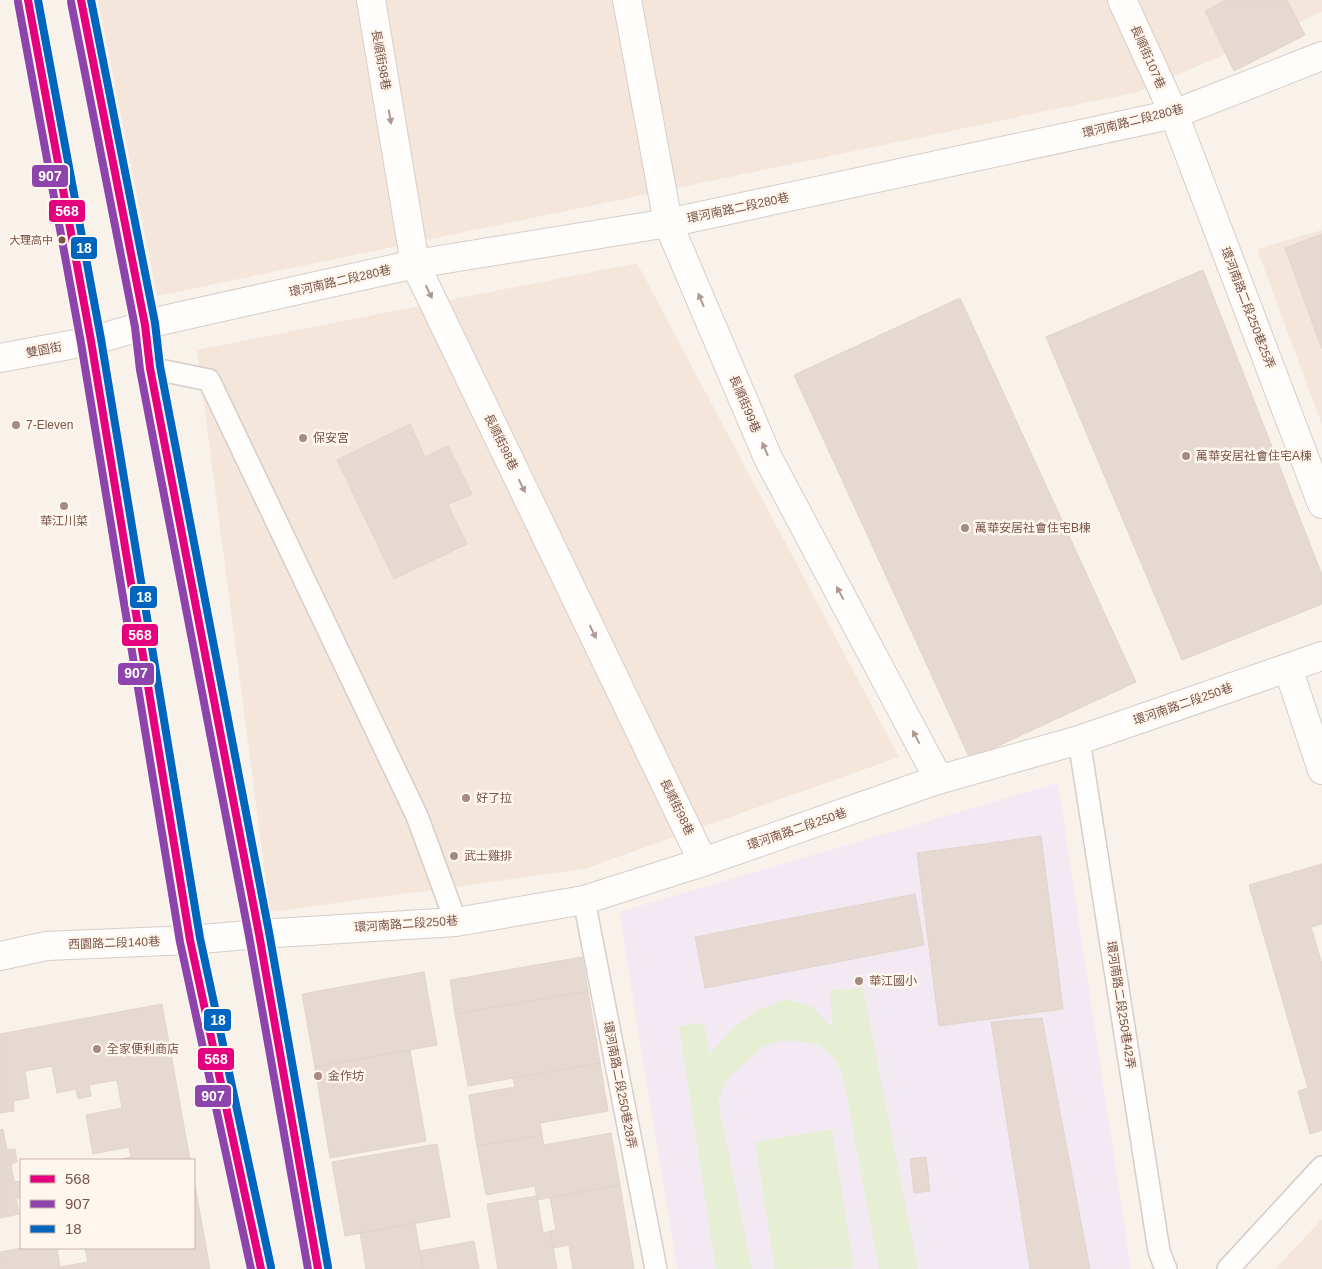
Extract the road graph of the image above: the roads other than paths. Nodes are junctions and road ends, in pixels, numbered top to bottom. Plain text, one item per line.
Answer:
1 (28, 0) edge
2 (81, 0) edge
3 (371, 0) edge
4 (627, 0) edge
5 (1122, 0) edge
6 (1322, 56) edge
7 (1174, 114) junction
8 (668, 223) junction
9 (415, 264) junction
10 (145, 325) junction
11 (91, 341) junction
12 (0, 358) edge
13 (150, 368) junction
14 (1322, 504) edge
15 (1322, 656) edge
16 (1288, 668) junction
17 (1080, 740) junction
18 (1322, 770) edge
19 (939, 780) junction
20 (704, 862) junction
21 (584, 900) junction
22 (456, 922) junction
23 (259, 934) junction
24 (190, 940) junction
25 (0, 956) edge
26 (1322, 1167) edge
27 (261, 1269) edge
28 (318, 1269) edge
29 (656, 1269) edge
30 (1166, 1269) edge
31 (1228, 1269) edge

1 - 11 street
2 - 10 street
3 -> 9 street, 長順街98巷
4 - 8 street, 長順街99巷
5 - 7 street, 長順街107巷
6 - 7 street, 環河南路二段280巷
7 - 8 street, 環河南路二段280巷
7 - 14 street, 環河南路二段250巷25弄
8 - 9 street, 環河南路二段280巷
19 -> 8 street, 長順街99巷
9 - 10 street, 環河南路二段280巷
9 -> 20 street, 長順街98巷
10 - 11 street, 雙園街
10 - 13 street
11 - 12 street, 雙園街
11 - 24 street
13 - 22 lane
13 - 23 street
15 - 16 street, 環河南路二段250巷
16 - 17 street, 環河南路二段250巷
16 - 18 street
17 - 19 street, 環河南路二段250巷
17 - 30 lane, 環河南路二段250巷42弄
19 - 20 street, 環河南路二段250巷
20 - 21 street, 環河南路二段250巷
21 - 22 street, 環河南路二段250巷
21 - 29 lane, 環河南路二段250巷28弄
22 - 23 street, 環河南路二段250巷
23 - 24 street, 西園路二段140巷
23 - 28 street
24 - 25 street, 西園路二段140巷
24 - 27 street
26 - 31 lane

